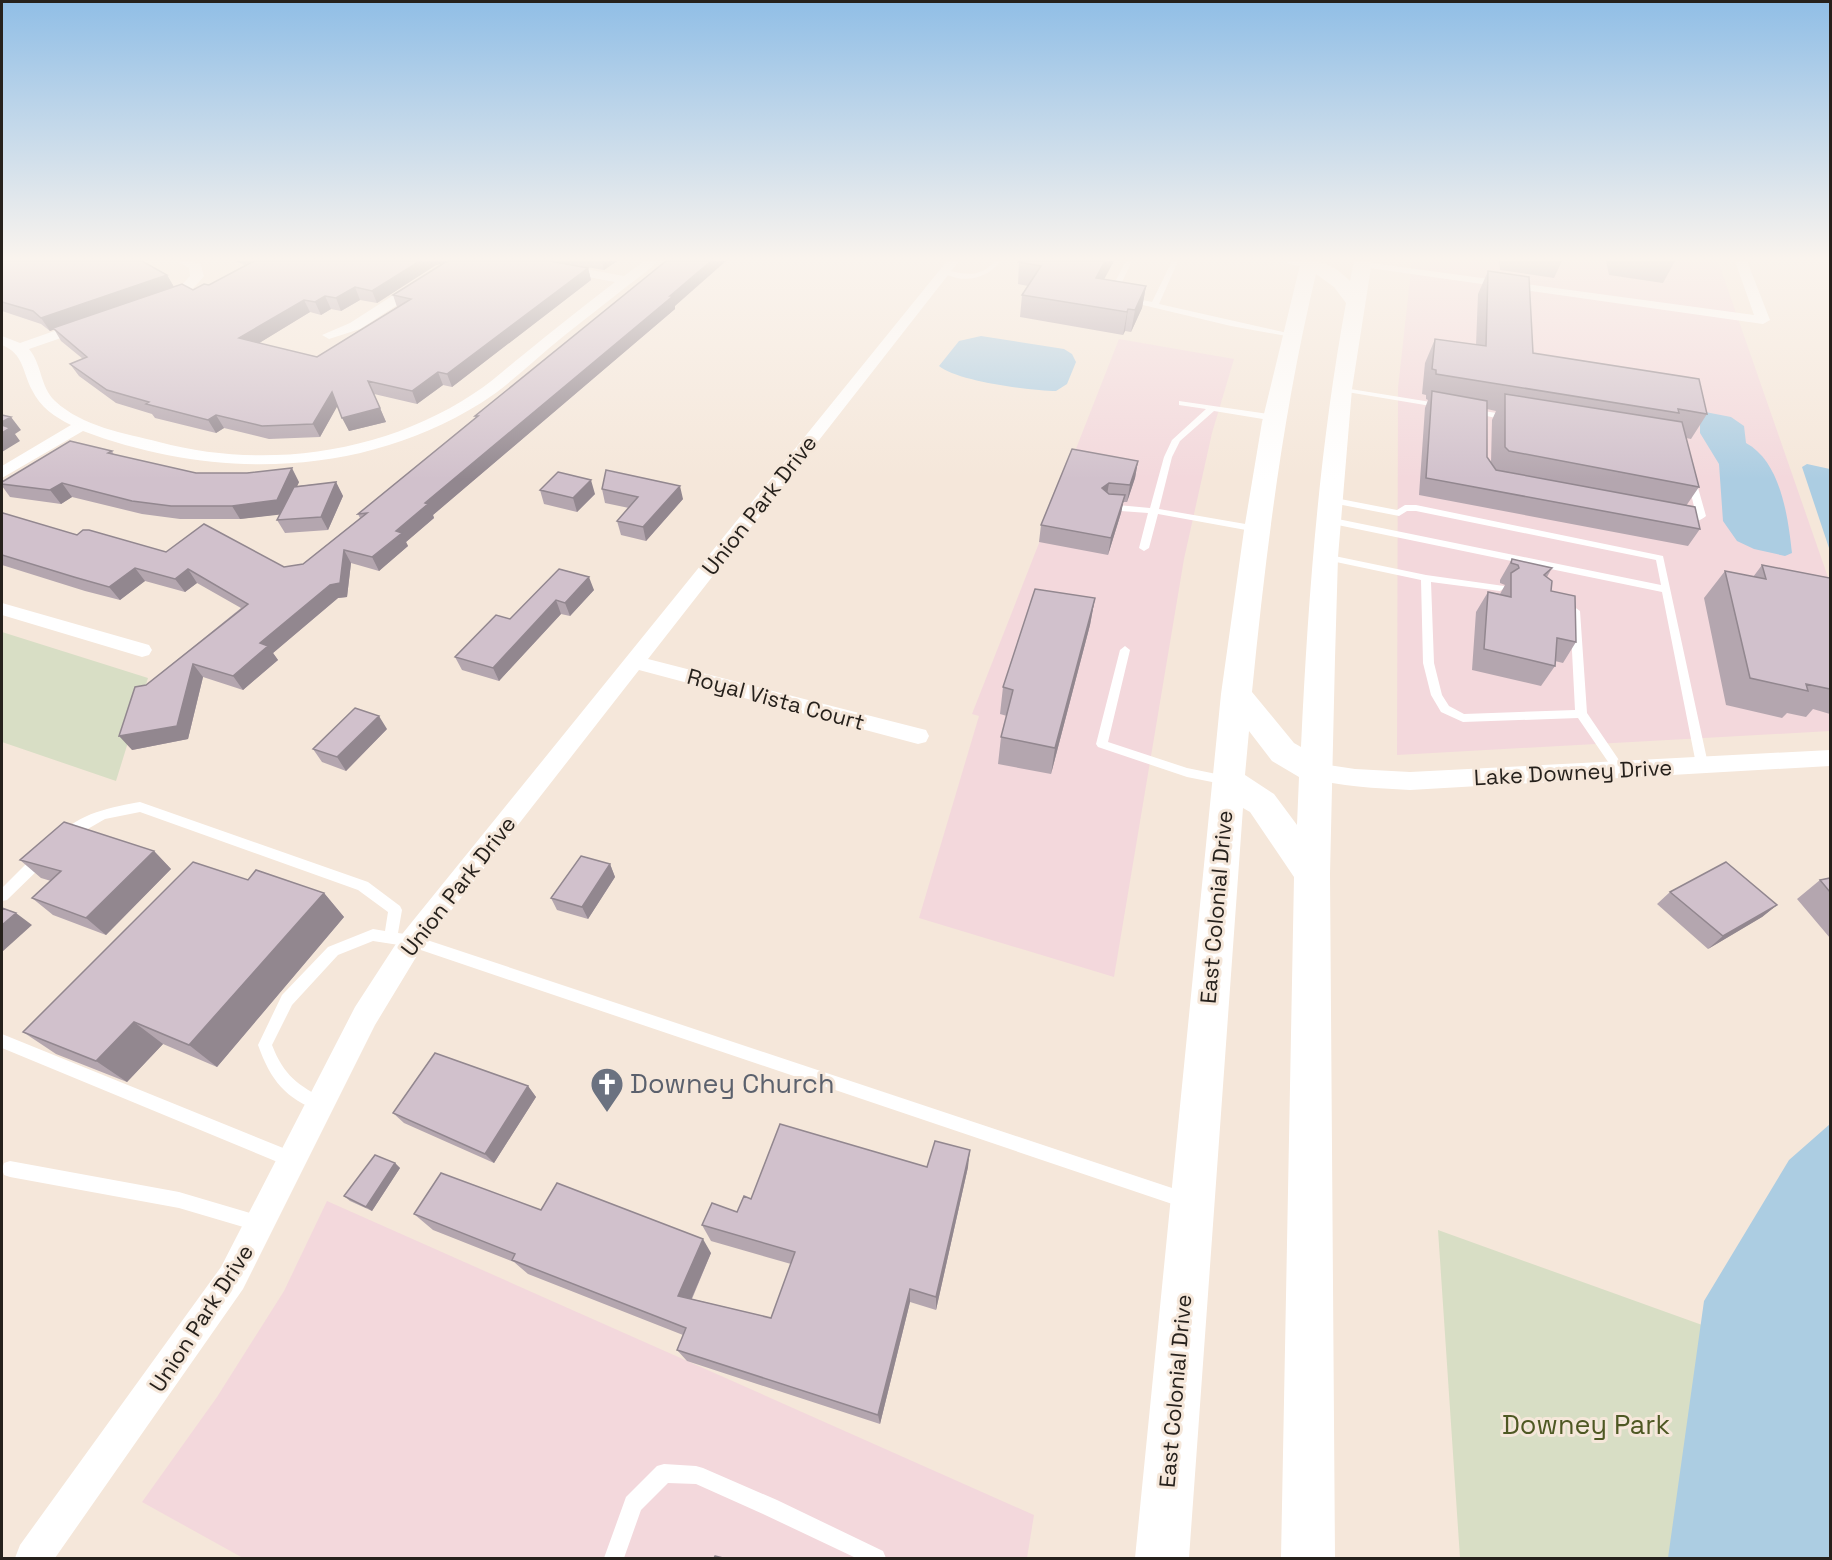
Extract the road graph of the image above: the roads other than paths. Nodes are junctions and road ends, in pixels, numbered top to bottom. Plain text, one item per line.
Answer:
1 (60, 334) edge
2 (333, 334) edge
3 (558, 334) edge
4 (894, 334) edge
5 (1285, 334) edge
6 (1350, 334) edge
7 (329, 335) dead end
8 (1292, 335) joint
9 (2, 340) edge
10 (21, 347) junction
11 (1341, 389) junction
12 (1182, 402) dead end
13 (1212, 408) junction
14 (1454, 408) edge
15 (1465, 410) edge
16 (1275, 418) junction
17 (1521, 419) edge
18 (82, 425) junction
19 (1687, 464) edge
20 (2, 473) edge
21 (1106, 507) edge
22 (1329, 510) junction
23 (1154, 511) junction
24 (1400, 513) junction
25 (1671, 517) edge
26 (1257, 529) junction
27 (1398, 534) junction
28 (1144, 548) dead end
29 (1325, 557) junction
30 (1426, 578) junction
31 (1500, 588) dead end
32 (1667, 590) junction
33 (1555, 600) edge
34 (2, 609) edge
35 (142, 650) dead end
36 (1125, 650) dead end
37 (634, 662) junction
38 (1236, 694) junction
39 (1581, 714) junction
40 (918, 736) dead end
41 (1830, 758) edge
42 (1702, 764) junction
43 (1619, 769) junction
44 (1315, 771) junction
45 (1227, 780) junction
46 (1312, 874) junction
47 (2, 897) edge
48 (402, 940) junction
49 (2, 1041) edge
50 (321, 1105) junction
51 (294, 1161) junction
52 (10, 1169) dead end
53 (1191, 1202) junction
54 (261, 1224) junction
55 (33, 1558) edge
56 (614, 1558) edge
57 (876, 1558) edge
58 (1162, 1558) edge
59 (1308, 1558) edge

1 - 10 street
2 - 7 street
3 - 18 street
4 - 37 street, Union Park Drive
5 - 8 lane
6 - 11 highway
8 - 16 highway, East Colonial Drive
9 - 10 street
10 - 18 street
11 - 14 lane
11 - 22 highway
12 - 13 lane
13 - 16 lane
13 - 23 lane
15 - 17 lane
16 - 26 highway, East Colonial Drive
18 - 20 street
19 - 25 lane
21 - 23 lane
22 - 24 lane
22 - 27 lane
22 - 29 highway
23 - 26 lane
23 - 28 lane
24 - 27 lane
24 - 32 lane
26 - 38 highway, East Colonial Drive
27 - 32 lane
29 - 30 lane
29 - 44 highway
30 - 31 lane
30 - 39 lane
32 - 42 lane
33 - 39 lane
34 - 35 street
36 - 45 lane
37 - 40 street, Royal Vista Court
37 - 48 street, Union Park Drive
38 - 44 highway
38 - 45 highway, East Colonial Drive
39 - 43 lane
41 - 42 street, Lake Downey Drive
42 - 43 street, Lake Downey Drive
43 - 44 street, Lake Downey Drive
44 - 46 highway
45 - 46 highway
45 - 53 highway, East Colonial Drive
46 - 59 highway
47 - 48 lane
48 - 50 street, Union Park Drive
48 - 50 lane
48 - 53 lane
49 - 51 lane
50 - 51 street, Union Park Drive
51 - 54 street, Union Park Drive
52 - 54 lane
53 - 58 highway, East Colonial Drive
54 - 55 street, Union Park Drive
56 - 57 lane

